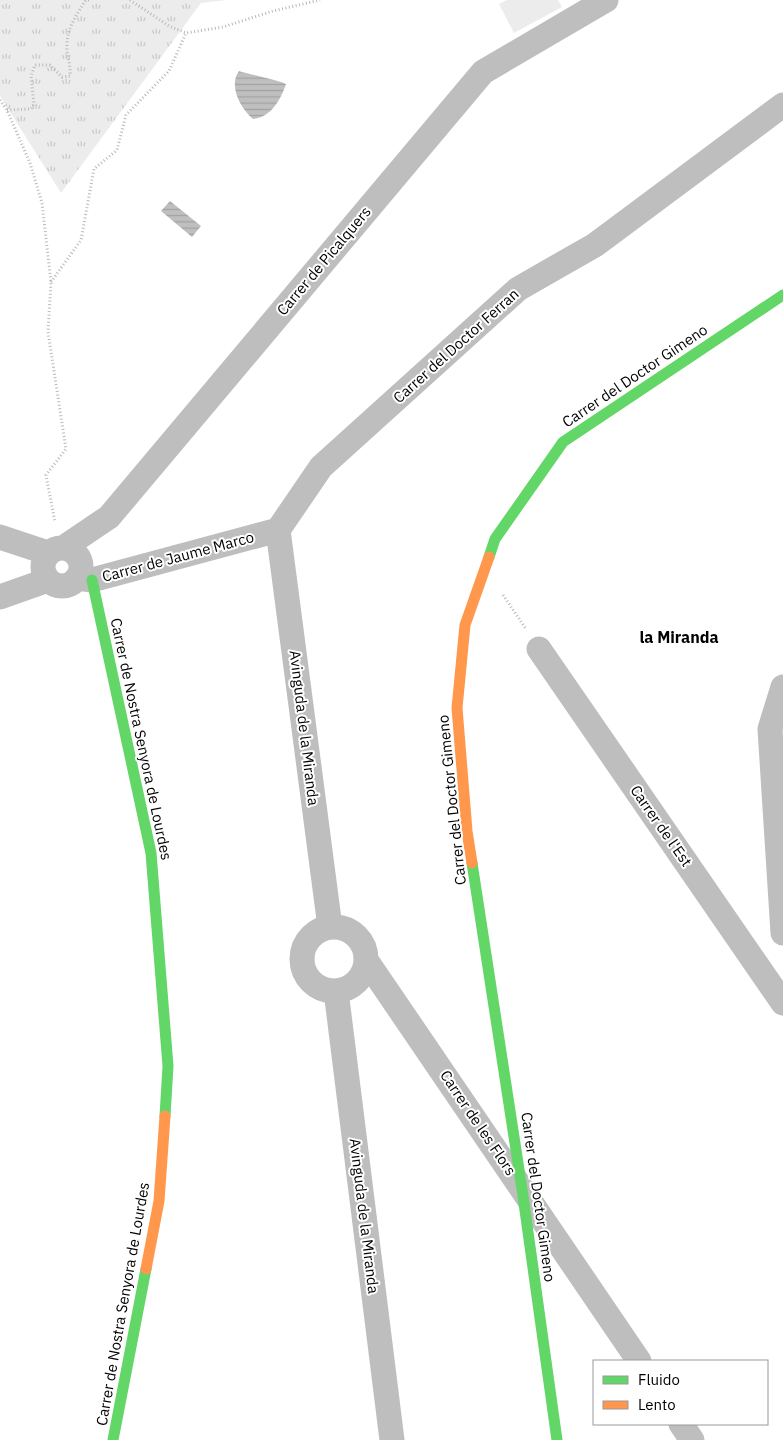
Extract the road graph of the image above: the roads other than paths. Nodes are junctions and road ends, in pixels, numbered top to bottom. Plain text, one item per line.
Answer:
1 (606, 0) edge
2 (783, 105) edge
3 (783, 295) edge
4 (278, 530) junction
5 (0, 537) edge
6 (57, 549) junction
7 (85, 579) junction
8 (48, 580) junction
9 (8, 595) edge
10 (539, 649) road end
11 (783, 687) edge
12 (330, 927) junction
13 (783, 933) edge
14 (366, 960) junction
15 (336, 991) junction
16 (783, 1003) edge
17 (522, 1189) junction
18 (638, 1360) edge
19 (683, 1425) edge
20 (113, 1440) edge
21 (392, 1440) edge
22 (556, 1440) edge
23 (692, 1440) edge

1 - 6 street, Carrer de Picalquers
2 - 4 street, Carrer del Doctor Ferran
3 - 17 street, Carrer del Doctor Gimeno
4 - 7 street, Carrer de Jaume Marco
4 - 12 street, Avinguda de la Miranda
5 - 6 street
6 - 7 street
6 - 8 street
7 - 8 street
7 - 20 street, Carrer de Nostra Senyora de Lourdes
8 - 9 street
10 - 16 street, Carrer de l'Est
11 - 13 street
12 - 14 street
12 - 15 street
14 - 15 street
14 - 17 street, Carrer de les Flors
15 - 21 street, Avinguda de la Miranda
17 - 18 street, Carrer de les Flors
17 - 22 street, Carrer del Doctor Gimeno
19 - 23 street

